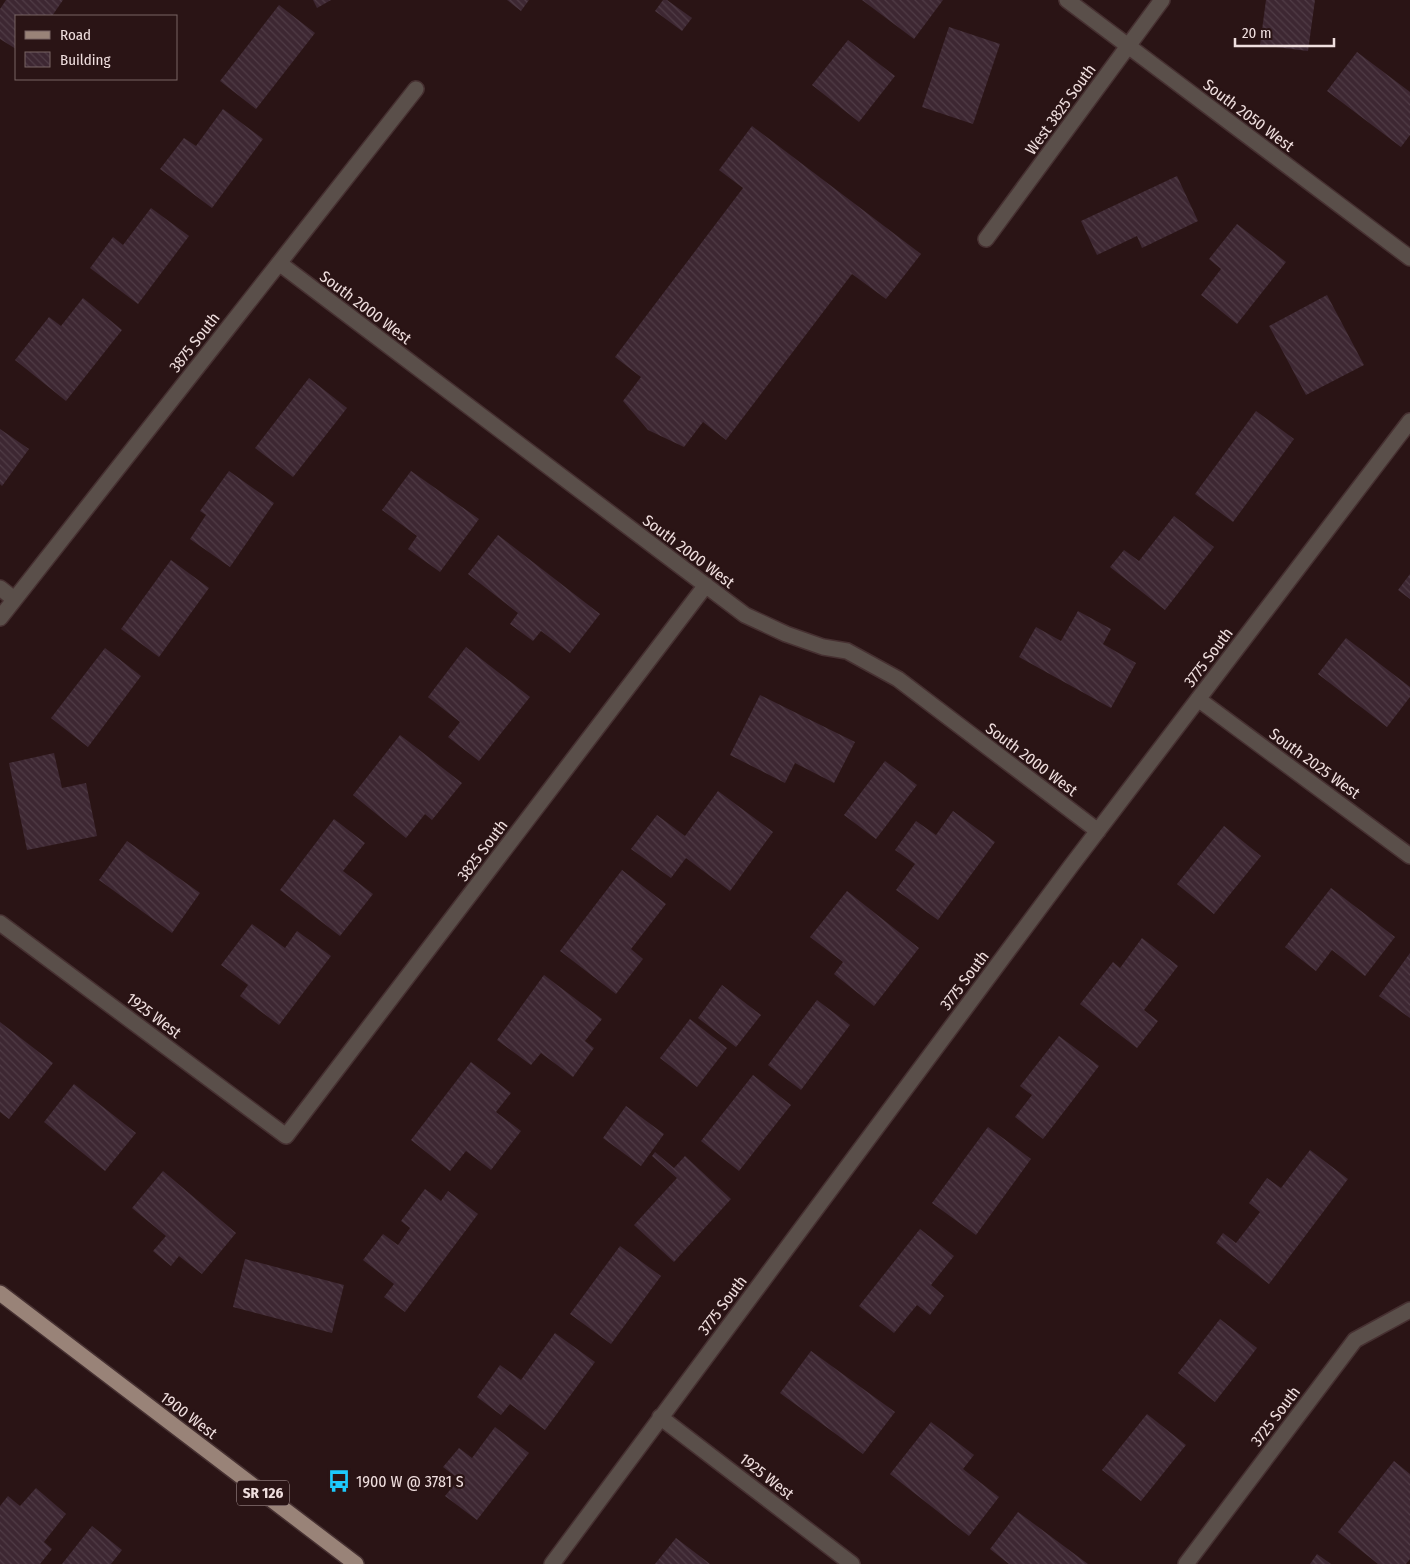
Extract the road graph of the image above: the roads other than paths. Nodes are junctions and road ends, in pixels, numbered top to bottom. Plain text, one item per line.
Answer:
1 (1067, 0) edge
2 (1162, 0) edge
3 (1128, 46) junction
4 (416, 89) dead end
5 (986, 239) dead end
6 (1410, 258) edge
7 (278, 263) junction
8 (1410, 421) edge
9 (706, 585) junction
10 (0, 588) edge
11 (14, 599) junction
12 (0, 618) edge
13 (1198, 699) junction
14 (1098, 831) junction
15 (1410, 856) edge
16 (0, 923) edge
17 (286, 1136) joint
18 (0, 1293) edge
19 (1410, 1310) edge
20 (660, 1416) junction
21 (356, 1564) edge
22 (552, 1564) edge
23 (852, 1564) edge
24 (1186, 1564) edge

1 - 3 street, South 2050 West
2 - 3 street, West 3825 South
3 - 5 street, West 3825 South
3 - 6 street, South 2050 West
4 - 7 street, 3875 South
7 - 9 street, South 2000 West
7 - 11 street, 3875 South
8 - 13 street, 3775 South
9 - 14 street, South 2000 West
9 - 17 street, 3825 South
10 - 11 street
11 - 12 street, 3875 South
13 - 14 street, 3775 South
13 - 15 street, South 2025 West
14 - 20 street, 3775 South
16 - 17 street, 1925 West
18 - 21 main road, 1900 West / SR 126
19 - 24 street, 3725 South
20 - 22 street, 3775 South
20 - 23 street, 1925 West

